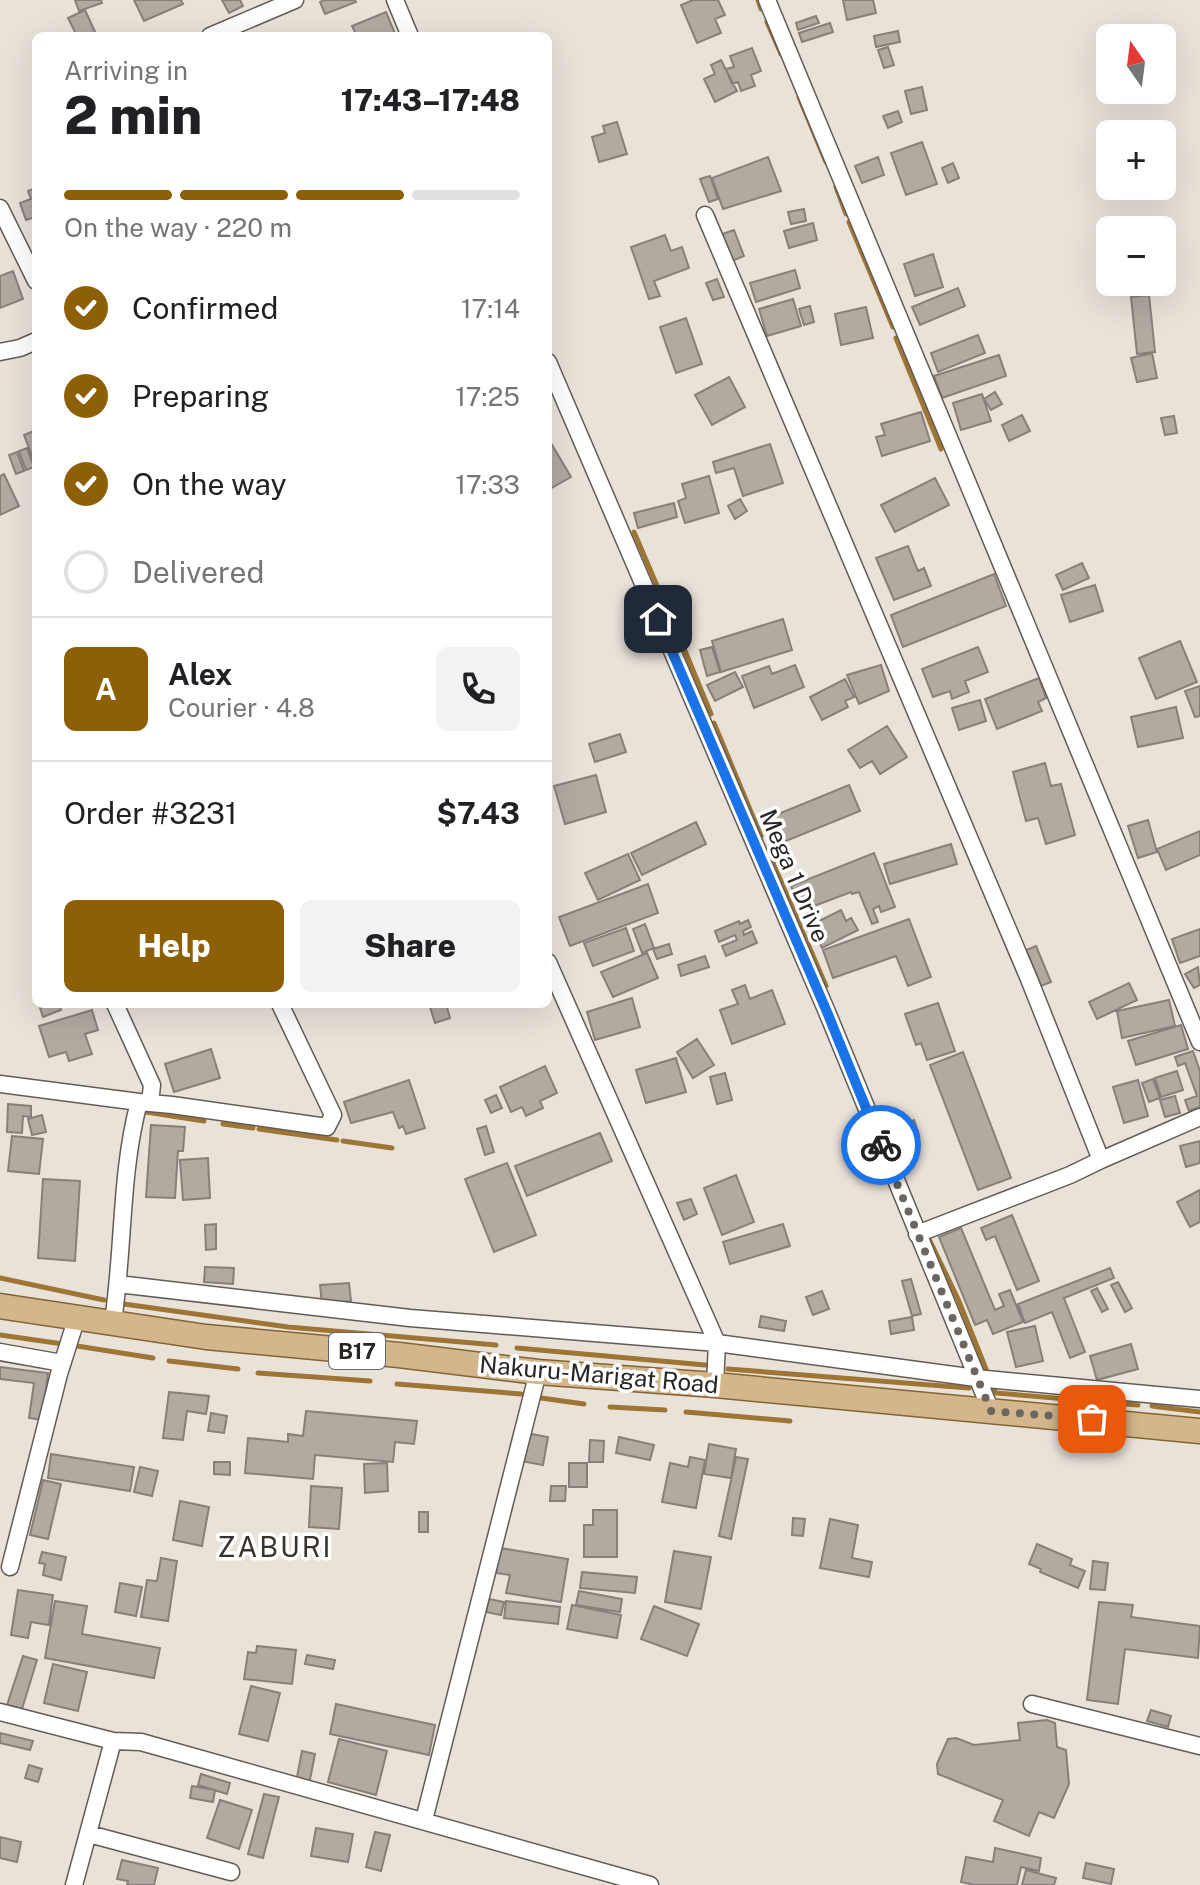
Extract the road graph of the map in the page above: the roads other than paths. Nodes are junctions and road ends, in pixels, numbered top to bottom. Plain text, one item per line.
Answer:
1 (295, 0) edge
2 (395, 0) edge
3 (767, 0) edge
4 (219, 32) edge
5 (408, 32) edge
6 (0, 208) edge
7 (705, 215) dead end
8 (32, 273) edge
9 (32, 343) edge
10 (0, 352) edge
11 (552, 371) edge
12 (552, 971) edge
13 (117, 1008) edge
14 (282, 1008) edge
15 (1200, 1042) edge
16 (0, 1084) edge
17 (144, 1103) junction
18 (1200, 1117) edge
19 (1101, 1160) junction
20 (917, 1234) junction
21 (118, 1284) junction
22 (0, 1306) edge
23 (77, 1317) junction
24 (113, 1321) junction
25 (717, 1343) junction
26 (0, 1352) edge
27 (62, 1363) junction
28 (538, 1372) junction
29 (976, 1378) junction
30 (715, 1385) junction
31 (1146, 1394) junction
32 (1200, 1399) edge
33 (991, 1411) junction
34 (1144, 1425) junction
35 (1200, 1431) edge
36 (10, 1567) dead end
37 (1032, 1704) dead end
38 (0, 1712) edge
39 (113, 1741) junction
40 (1200, 1746) edge
41 (424, 1820) junction
42 (89, 1834) junction
43 (231, 1872) dead end
44 (74, 1885) edge
45 (650, 1885) edge

1 - 4 street
2 - 5 street
3 - 15 street
6 - 8 street
7 - 19 street
9 - 10 street
11 - 20 street, Mega 1 Drive
12 - 25 street
13 - 17 street
14 - 17 street
16 - 17 street
17 - 21 street
18 - 19 street
19 - 20 street
20 - 29 street, Mega 1 Drive
21 - 24 street
21 - 25 street
22 - 23 main road, Nakuru-Marigat Road / B17
23 - 24 main road, Nakuru-Marigat Road / B17
23 - 27 street
24 - 28 main road, Nakuru-Marigat Road / B17
25 - 29 street
25 - 30 street
26 - 27 street
27 - 36 street
28 - 30 main road, Nakuru-Marigat Road / B17
28 - 41 street
29 - 31 street
29 - 33 street, Mega 1 Drive
30 - 33 main road, Nakuru-Marigat Road / B17
31 - 32 street
31 - 34 street
33 - 34 main road, Nakuru-Marigat Road / B17
34 - 35 main road, Nakuru-Marigat Road / B17
37 - 40 street
38 - 39 street
39 - 41 street
39 - 42 street
41 - 45 street
42 - 43 street
42 - 44 street

